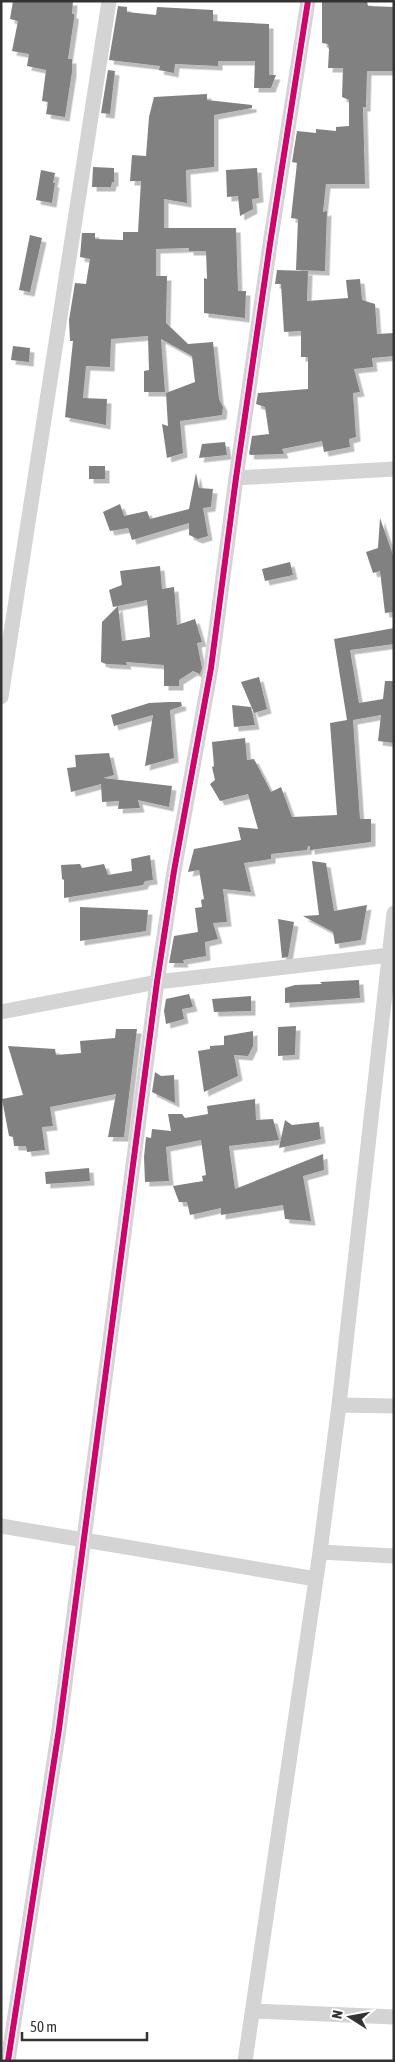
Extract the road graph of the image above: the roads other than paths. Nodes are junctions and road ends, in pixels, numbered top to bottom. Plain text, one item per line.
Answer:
1 (109, 1) edge
2 (308, 1) edge
3 (394, 469) edge
4 (236, 478) junction
5 (1, 698) edge
6 (394, 913) edge
7 (390, 955) junction
8 (157, 982) junction
9 (1, 1012) edge
10 (339, 1404) junction
11 (394, 1406) edge
12 (1, 1526) edge
13 (84, 1539) junction
14 (320, 1552) junction
15 (394, 1556) edge
16 (316, 1579) junction
17 (253, 2011) junction
18 (394, 2018) edge
19 (8, 2061) edge
20 (245, 2061) edge

1 - 5 street
2 - 4 street
3 - 4 street
4 - 8 street
6 - 7 street
7 - 8 street
7 - 10 street
8 - 9 street
8 - 13 street
10 - 11 street
10 - 14 street
12 - 13 street
13 - 16 street
13 - 19 street
14 - 15 street
14 - 16 street
16 - 17 street
17 - 18 street
17 - 20 street

